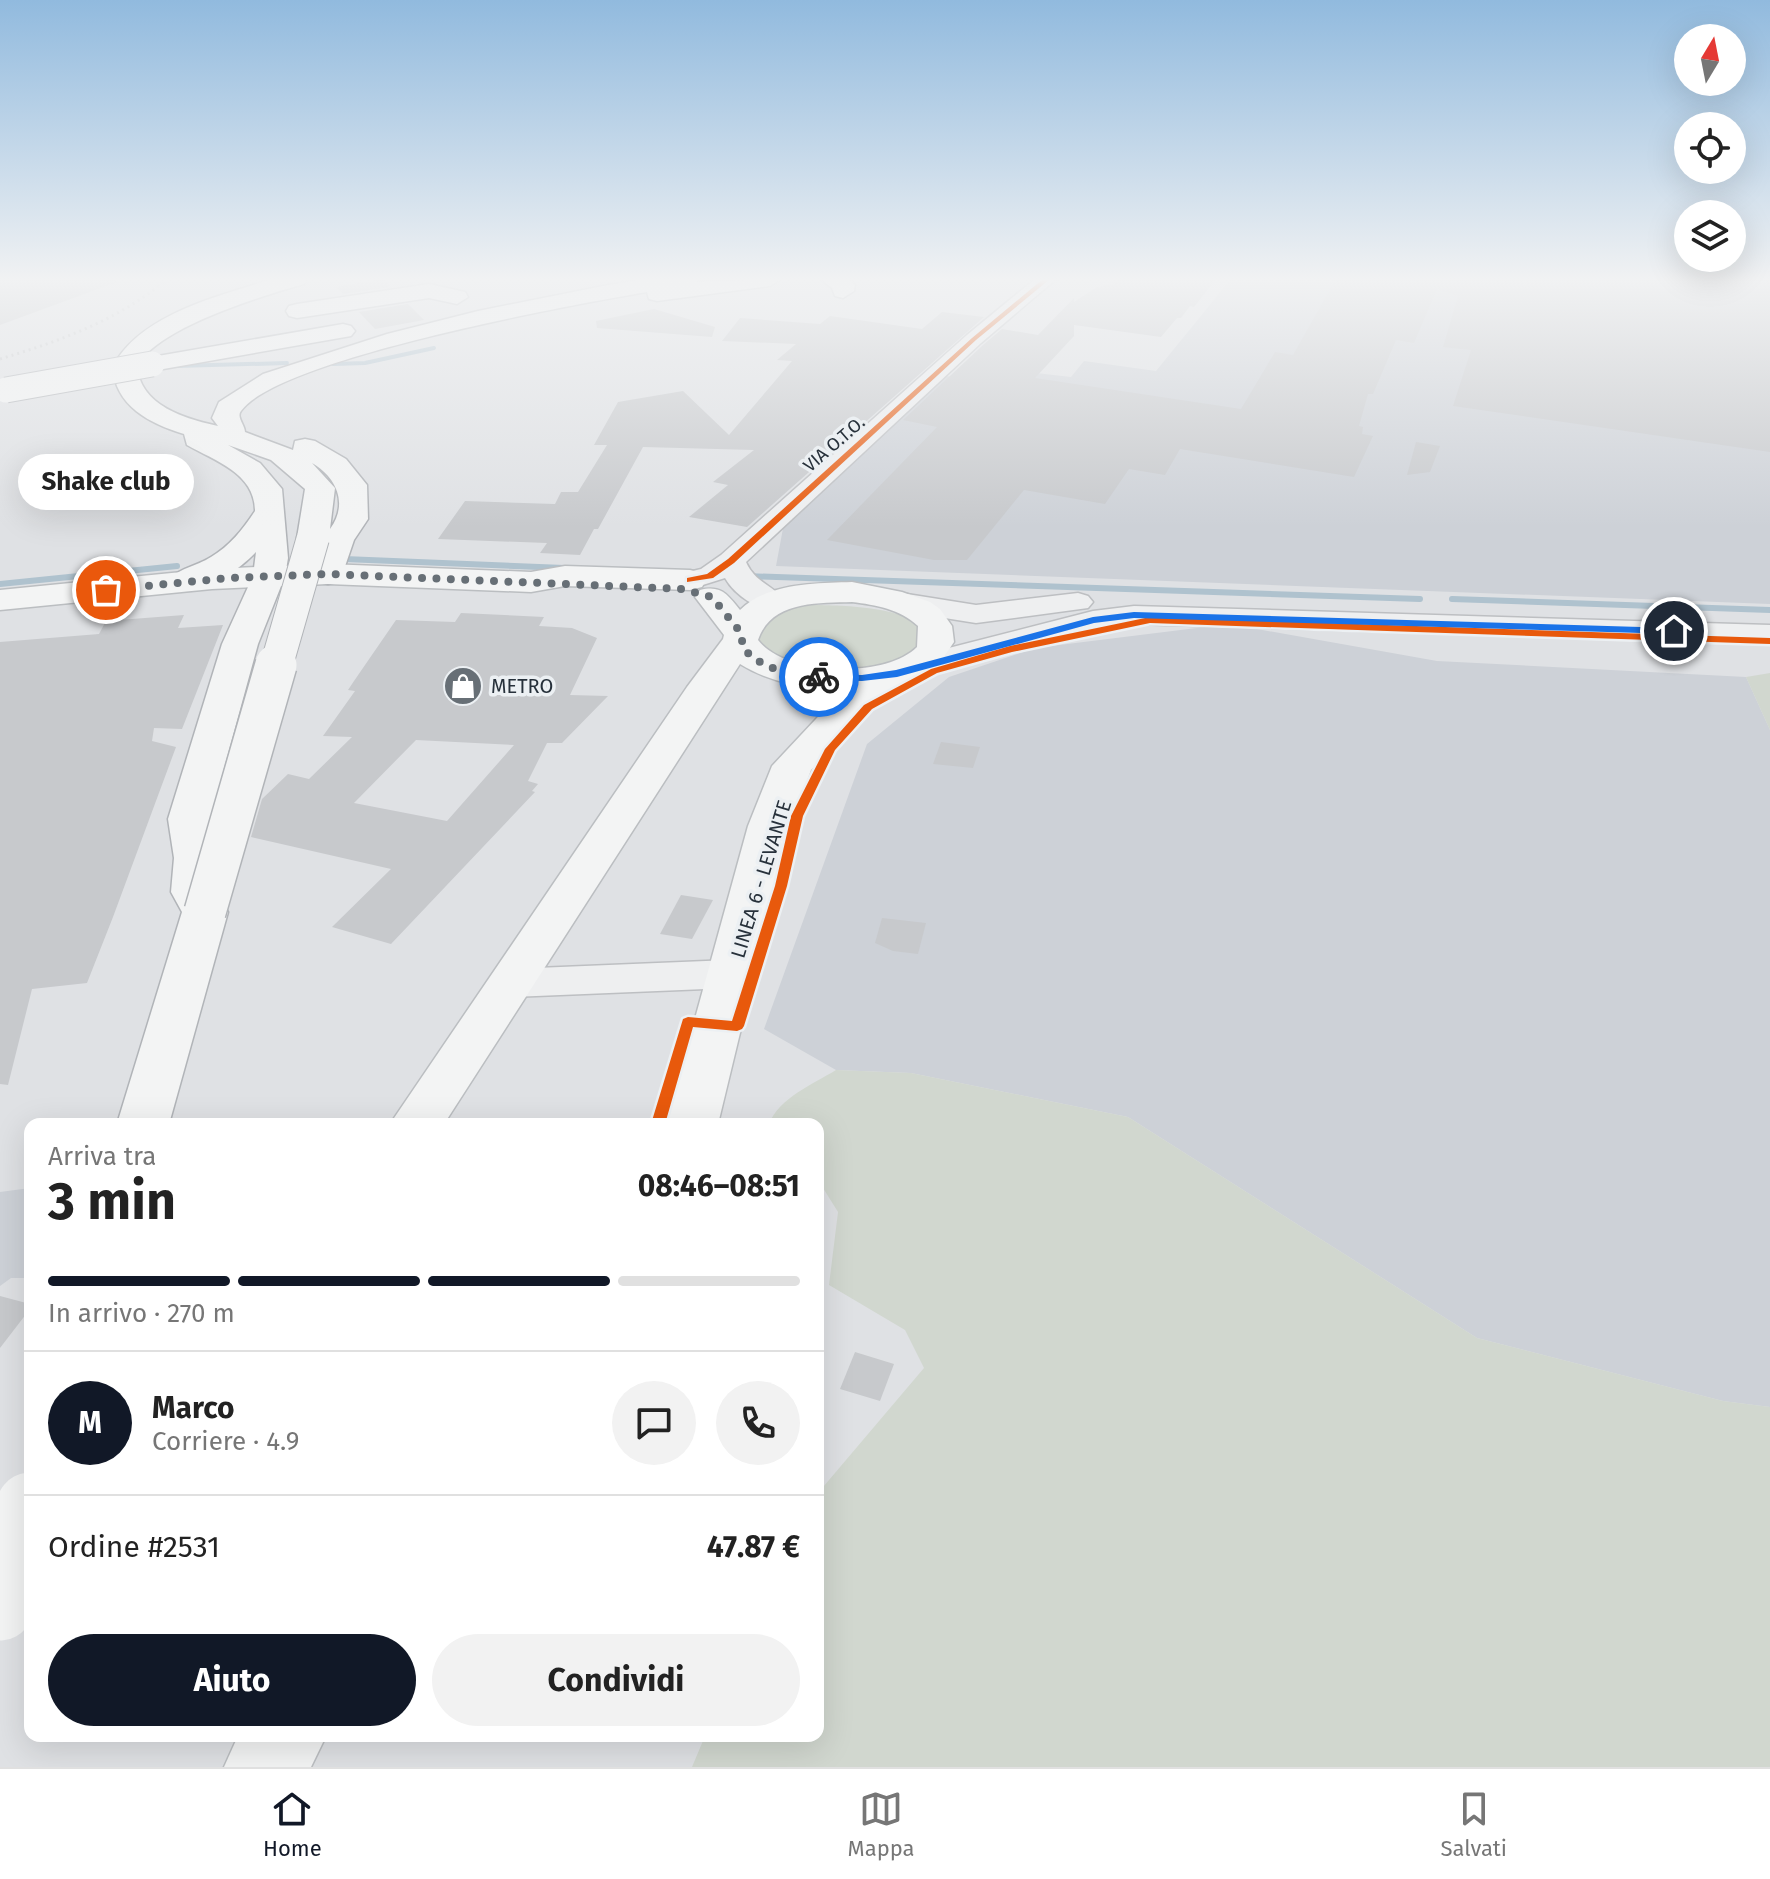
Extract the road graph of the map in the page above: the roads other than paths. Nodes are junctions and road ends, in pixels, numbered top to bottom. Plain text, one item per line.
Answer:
1 (111, 361) edge
2 (127, 361) edge
3 (166, 361) edge
4 (320, 361) edge
5 (954, 361) edge
6 (3, 390) edge
7 (190, 425) junction
8 (232, 435) junction
9 (264, 445) junction
10 (270, 511) junction
11 (196, 570) junction
12 (328, 574) junction
13 (269, 576) junction
14 (0, 600) edge
15 (735, 601) junction
16 (907, 603) junction
17 (1770, 623) edge
18 (1770, 634) edge
19 (903, 671) junction
20 (205, 912) junction
21 (730, 974) junction
22 (512, 983) junction
23 (145, 1118) edge
24 (420, 1118) edge
25 (694, 1118) edge
26 (24, 1526) edge
27 (24, 1528) edge
28 (0, 1550) edge
29 (0, 1607) edge
30 (283, 1742) edge
31 (262, 1767) edge

1 - 7 main road
2 - 7 main road
3 - 6 main road, bridge
4 - 8 main road
5 - 15 street, VIA O.T.O.
7 - 8 main road
7 - 10 main road
8 - 9 main road
9 - 12 main road
9 - 20 main road, bridge
10 - 11 main road
10 - 13 main road
11 - 13 main road
11 - 14 main road
12 - 13 main road
12 - 15 main road
13 - 20 main road
15 - 16 main road
15 - 19 main road
15 - 22 main road
16 - 17 street
16 - 19 main road
18 - 19 street
19 - 21 main road
20 - 23 main road
21 - 22 street
21 - 25 main road
22 - 24 main road
26 - 29 main road, bridge
27 - 28 main road
30 - 31 main road

